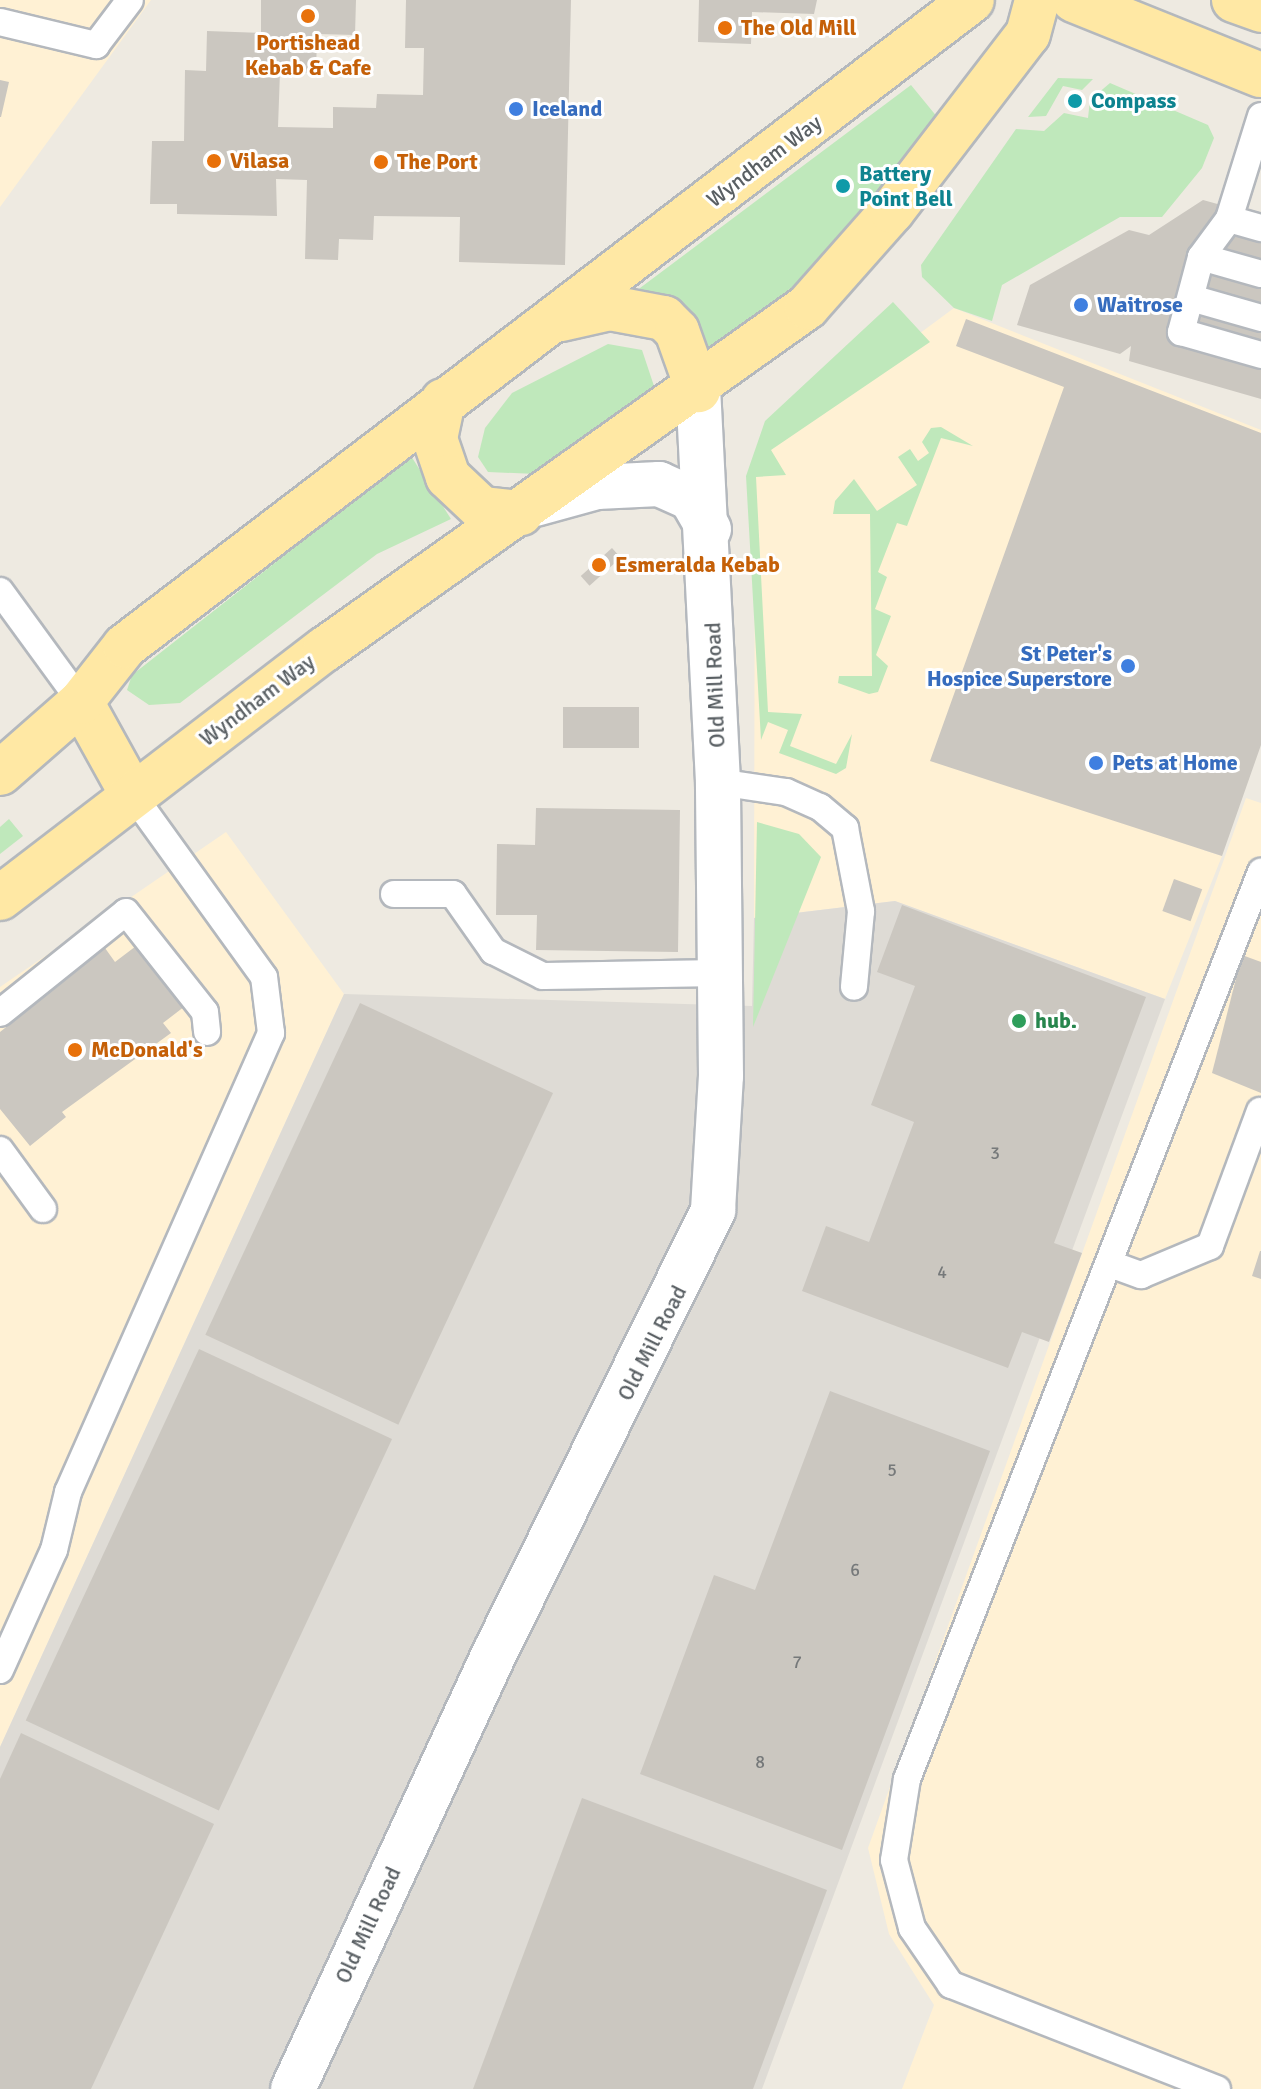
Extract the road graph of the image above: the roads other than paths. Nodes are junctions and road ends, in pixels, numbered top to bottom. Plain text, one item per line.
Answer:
1 (130, 0) edge
2 (929, 0) edge
3 (972, 0) edge
4 (1037, 0) edge
5 (1074, 0) edge
6 (1234, 0) edge
7 (1261, 10) edge
8 (0, 22) edge
9 (909, 53) junction
10 (1261, 75) edge
11 (1261, 116) edge
12 (1229, 219) junction
13 (1261, 228) edge
14 (1201, 257) junction
15 (1261, 274) edge
16 (1191, 298) junction
17 (1261, 318) edge
18 (555, 320) junction
19 (1261, 355) edge
20 (698, 390) junction
21 (443, 401) junction
22 (528, 508) junction
23 (709, 529) junction
24 (0, 591) edge
25 (81, 702) junction
26 (0, 773) edge
27 (718, 782) junction
28 (132, 794) junction
29 (1261, 872) edge
30 (394, 894) dead end
31 (0, 898) edge
32 (721, 973) junction
33 (854, 987) dead end
34 (0, 1013) edge
35 (207, 1032) dead end
36 (1260, 1111) edge
37 (0, 1150) edge
38 (43, 1209) dead end
39 (1113, 1265) junction
40 (0, 1670) edge
41 (293, 2089) edge
42 (1217, 2089) edge

1 - 8 lane
2 - 9 main road
3 - 9 main road, Wyndham Way
4 - 20 main road, Wyndham Way
5 - 10 main road
6 - 7 main road
9 - 18 main road, Wyndham Way
11 - 12 lane
12 - 13 lane
12 - 14 lane
14 - 15 lane
14 - 16 lane
16 - 17 lane
16 - 19 lane
18 - 20 main road, Wyndham Way
18 - 21 main road, Wyndham Way
20 - 22 main road, Wyndham Way
20 - 23 street, Old Mill Road
21 - 22 main road
21 - 25 main road, Wyndham Way
22 - 23 street
22 - 28 main road, Wyndham Way
23 - 27 street, Old Mill Road
24 - 25 lane
25 - 26 main road, Wyndham Way
25 - 28 main road
27 - 32 street, Old Mill Road
27 - 33 lane
28 - 31 main road, Wyndham Way
28 - 40 lane
29 - 39 lane
30 - 32 lane
32 - 41 street, Old Mill Road
34 - 35 lane
36 - 39 lane
37 - 38 lane
39 - 42 lane

